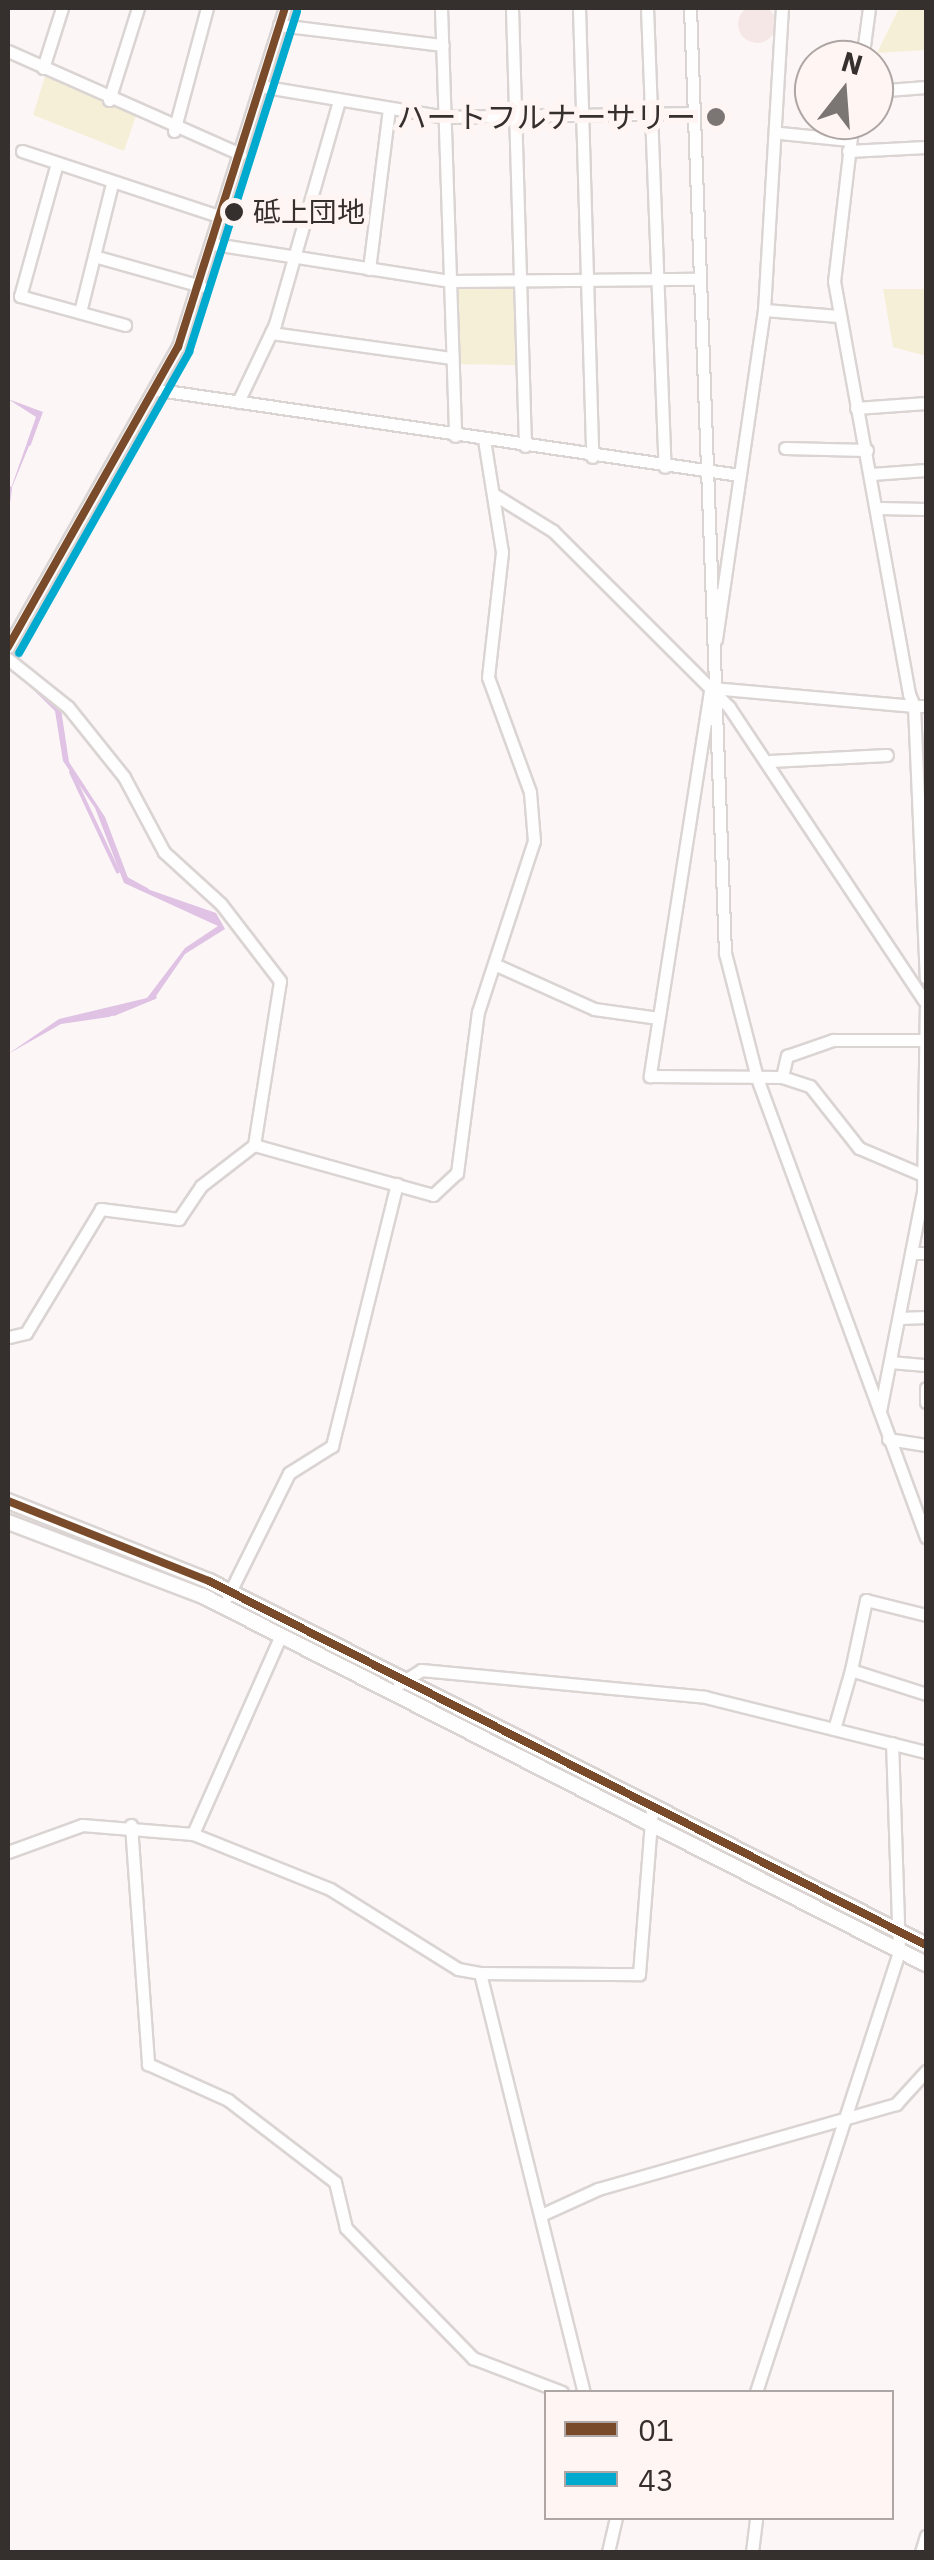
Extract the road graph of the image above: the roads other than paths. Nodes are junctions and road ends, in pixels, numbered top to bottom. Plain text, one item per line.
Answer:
1 (62, 8) edge
2 (138, 8) edge
3 (207, 8) edge
4 (285, 8) edge
5 (441, 8) edge
6 (512, 8) edge
7 (579, 8) edge
8 (647, 8) edge
9 (690, 8) edge
10 (782, 8) edge
11 (869, 8) edge
12 (280, 25) junction
13 (865, 40) edge
14 (442, 45) junction
15 (8, 50) edge
16 (43, 68) junction
17 (260, 86) junction
18 (926, 87) edge
19 (894, 89) edge
20 (109, 100) junction
21 (339, 101) junction
22 (389, 109) junction
23 (693, 113) junction
24 (647, 114) junction
25 (514, 116) junction
26 (583, 116) junction
27 (445, 117) junction
28 (174, 131) junction
29 (780, 133) junction
30 (850, 140) edge
31 (849, 146) junction
32 (926, 147) edge
33 (22, 151) dead end
34 (240, 154) junction
35 (56, 163) junction
36 (112, 184) junction
37 (222, 217) junction
38 (214, 244) junction
39 (94, 256) junction
40 (294, 258) junction
41 (369, 270) junction
42 (698, 279) junction
43 (588, 280) junction
44 (654, 280) junction
45 (449, 281) junction
46 (520, 282) junction
47 (201, 286) junction
48 (764, 310) junction
49 (80, 312) junction
50 (839, 316) junction
51 (125, 325) dead end
52 (271, 333) junction
53 (452, 358) junction
54 (159, 390) junction
55 (238, 402) junction
56 (926, 403) edge
57 (856, 408) junction
58 (455, 436) junction
59 (484, 440) junction
60 (525, 446) junction
61 (786, 448) dead end
62 (867, 450) junction
63 (592, 457) junction
64 (665, 467) junction
65 (926, 470) edge
66 (704, 472) junction
67 (872, 474) junction
68 (739, 475) junction
69 (496, 495) junction
70 (878, 508) junction
71 (926, 509) edge
72 (715, 645) junction
73 (8, 646) edge
74 (8, 660) edge
75 (712, 688) junction
76 (920, 706) edge
77 (887, 755) dead end
78 (770, 761) junction
79 (923, 778) edge
80 (924, 849) edge
81 (925, 916) edge
82 (494, 964) junction
83 (927, 978) edge
84 (926, 1006) edge
85 (658, 1018) junction
86 (922, 1040) junction
87 (757, 1078) junction
88 (782, 1078) junction
89 (926, 1131) edge
90 (254, 1145) junction
91 (923, 1174) junction
92 (397, 1184) junction
93 (925, 1192) edge
94 (911, 1253) junction
95 (926, 1253) edge
96 (926, 1317) edge
97 (899, 1318) junction
98 (8, 1338) edge
99 (890, 1362) junction
100 (926, 1365) edge
101 (926, 1388) edge
102 (926, 1402) edge
103 (879, 1415) junction
104 (888, 1439) junction
105 (926, 1445) edge
106 (8, 1501) edge
107 (8, 1522) edge
108 (926, 1537) edge
109 (230, 1592) junction
110 (223, 1606) junction
111 (926, 1615) edge
112 (281, 1635) junction
113 (850, 1670) junction
114 (397, 1686) junction
115 (926, 1694) edge
116 (834, 1729) junction
117 (892, 1743) junction
118 (926, 1752) edge
119 (652, 1807) junction
120 (648, 1824) junction
121 (131, 1826) junction
122 (193, 1834) junction
123 (8, 1852) edge
124 (898, 1932) junction
125 (926, 1944) edge
126 (900, 1952) junction
127 (926, 1964) edge
128 (480, 1973) junction
129 (926, 2071) edge
130 (840, 2118) junction
131 (541, 2215) junction
132 (557, 2390) edge
133 (584, 2390) edge
134 (757, 2390) edge
135 (616, 2520) edge
136 (756, 2520) edge
137 (926, 2536) edge
138 (608, 2552) edge
139 (755, 2552) edge
140 (921, 2552) edge

1 - 16 street
2 - 20 street
3 - 28 street
4 - 12 street
5 - 14 street
6 - 25 street
7 - 26 street
8 - 24 street
9 - 23 street
10 - 29 street
11 - 13 street
12 - 14 street
12 - 17 street
14 - 27 street
15 - 16 street
16 - 20 street
17 - 21 street
17 - 34 street
18 - 19 street
20 - 28 street
21 - 22 street
21 - 40 street
22 - 27 street
22 - 41 street
23 - 24 street
23 - 42 street
24 - 26 street
24 - 44 street
25 - 26 street
25 - 27 street
25 - 46 street
26 - 43 street
27 - 45 street
28 - 34 street
29 - 31 street
29 - 48 street
30 - 31 street
31 - 32 street
31 - 50 street
33 - 35 street
34 - 37 street
35 - 36 street
35 - 49 street
36 - 37 street
36 - 39 street
37 - 38 street
38 - 40 street
38 - 47 street
39 - 47 street
39 - 49 street
40 - 41 street
40 - 52 street
41 - 45 street
42 - 44 street
42 - 66 street
43 - 44 street
43 - 46 street
43 - 63 street
44 - 64 street
45 - 46 street
45 - 53 street
46 - 60 street
47 - 54 street
48 - 50 street
48 - 68 street
49 - 51 street
50 - 57 street
52 - 53 street
52 - 55 street
53 - 58 street
54 - 55 street
54 - 73 street
55 - 58 street
56 - 57 street
57 - 62 street
58 - 59 street
59 - 60 street
59 - 69 street
60 - 63 street
61 - 62 street
62 - 67 street
63 - 64 street
64 - 66 street
65 - 67 street
66 - 68 street
66 - 72 street
67 - 70 street
68 - 72 street
69 - 75 street
69 - 82 street
70 - 71 street
70 - 76 street
72 - 75 street
74 - 90 street
75 - 76 street
75 - 78 street
75 - 85 street
75 - 87 street
76 - 79 street
77 - 78 street
78 - 84 street
79 - 80 street
80 - 81 street
81 - 83 street
82 - 85 street
82 - 92 street
84 - 86 street
85 - 87 street
86 - 88 street
86 - 89 street
87 - 88 street
87 - 103 street
88 - 91 street
89 - 91 street
90 - 92 street
90 - 98 street
91 - 93 street
92 - 109 street
93 - 94 street
94 - 95 street
94 - 97 street
96 - 97 street
97 - 99 street
99 - 100 street
99 - 103 street
101 - 102 street
103 - 104 street
104 - 105 street
104 - 108 street
106 - 109 main road
107 - 110 main road
109 - 110 street
109 - 114 main road
110 - 112 main road
111 - 113 street
112 - 114 main road
112 - 122 street
113 - 115 street
113 - 116 street
114 - 116 street
114 - 119 main road
114 - 120 main road
116 - 117 street
117 - 118 street
117 - 124 street
119 - 120 street
119 - 124 main road
120 - 126 main road
120 - 128 street
121 - 122 street
121 - 123 street
121 - 132 street
122 - 128 street
124 - 125 main road
124 - 126 street
126 - 127 main road
126 - 130 street
128 - 131 street
129 - 130 street
130 - 131 street
130 - 134 street
131 - 133 street
135 - 138 street
136 - 139 street
137 - 140 street

